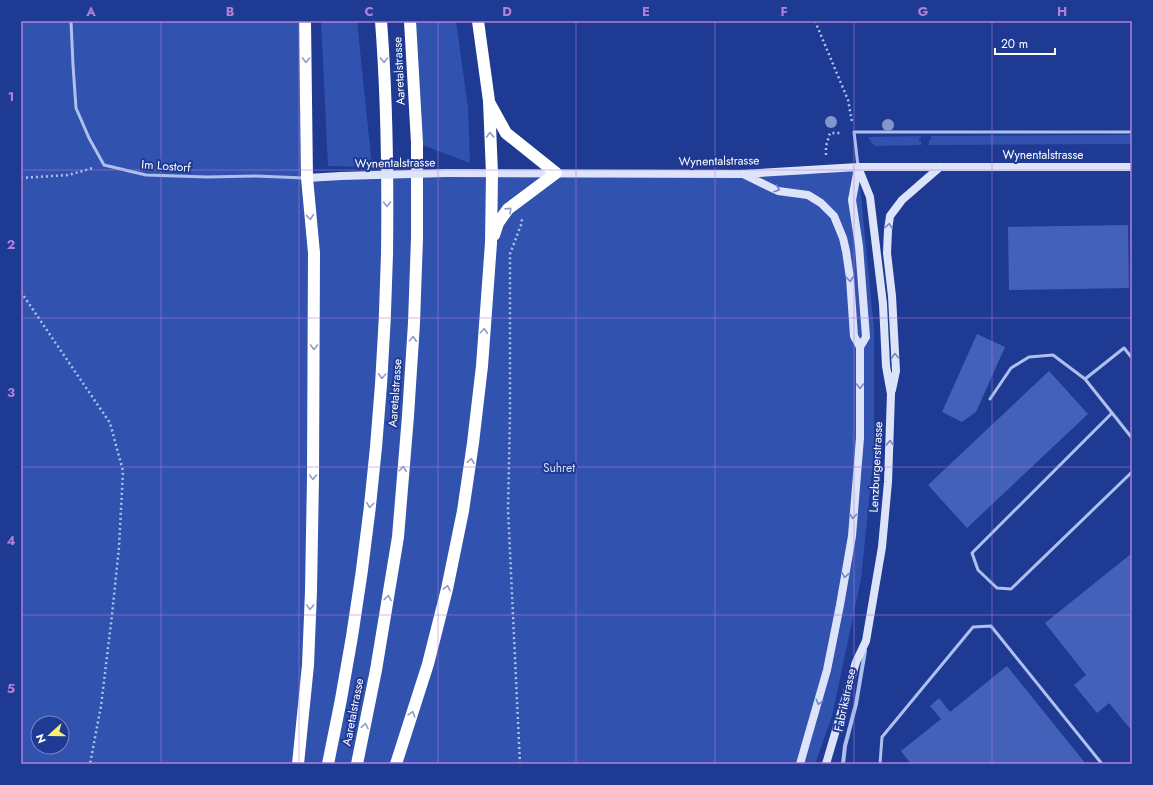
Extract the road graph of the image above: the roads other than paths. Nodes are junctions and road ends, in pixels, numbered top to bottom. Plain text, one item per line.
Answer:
1 (71, 21) edge
2 (305, 21) edge
3 (381, 21) edge
4 (410, 21) edge
5 (478, 21) edge
6 (489, 101) junction
7 (1132, 132) edge
8 (940, 167) junction
9 (1132, 167) edge
10 (858, 168) junction
11 (556, 173) junction
12 (492, 174) junction
13 (742, 174) junction
14 (307, 178) junction
15 (490, 243) junction
16 (860, 348) junction
17 (1132, 358) edge
18 (1085, 379) junction
19 (891, 394) junction
20 (990, 399) dead end
21 (1112, 413) junction
22 (1132, 438) edge
23 (1132, 472) edge
24 (866, 641) junction
25 (298, 764) edge
26 (328, 764) edge
27 (357, 764) edge
28 (396, 764) edge
29 (800, 764) edge
30 (826, 764) edge
31 (843, 764) edge
32 (880, 764) edge
33 (1102, 764) edge

1 - 14 lane, Im Lostorf
2 -> 14 highway
3 -> 26 highway, Aaretalstrasse
27 -> 4 highway, Aaretalstrasse
5 - 6 highway
6 - 11 highway
12 -> 6 highway
7 - 10 lane, Lenzburgerstrasse
8 - 9 main road, Wynentalstrasse
8 - 10 main road, Wynentalstrasse
19 -> 8 main road
10 - 13 main road, Wynentalstrasse
10 - 16 main road, Lenzburgerstrasse
10 - 19 main road, Lenzburgerstrasse
11 - 12 main road, Wynentalstrasse
11 - 13 main road, Wynentalstrasse
15 -> 11 highway
12 - 14 main road, Wynentalstrasse, bridge
12 - 15 highway
13 -> 16 main road
14 -> 25 highway
28 -> 15 highway
16 -> 29 main road, Lenzburgerstrasse
17 - 18 lane
18 - 20 lane
18 - 21 lane
24 -> 19 main road, Lenzburgerstrasse
21 - 22 lane
21 - 23 lane
24 - 30 main road, Lenzburgerstrasse
24 - 31 street, Fabrikstrasse
32 - 33 lane

